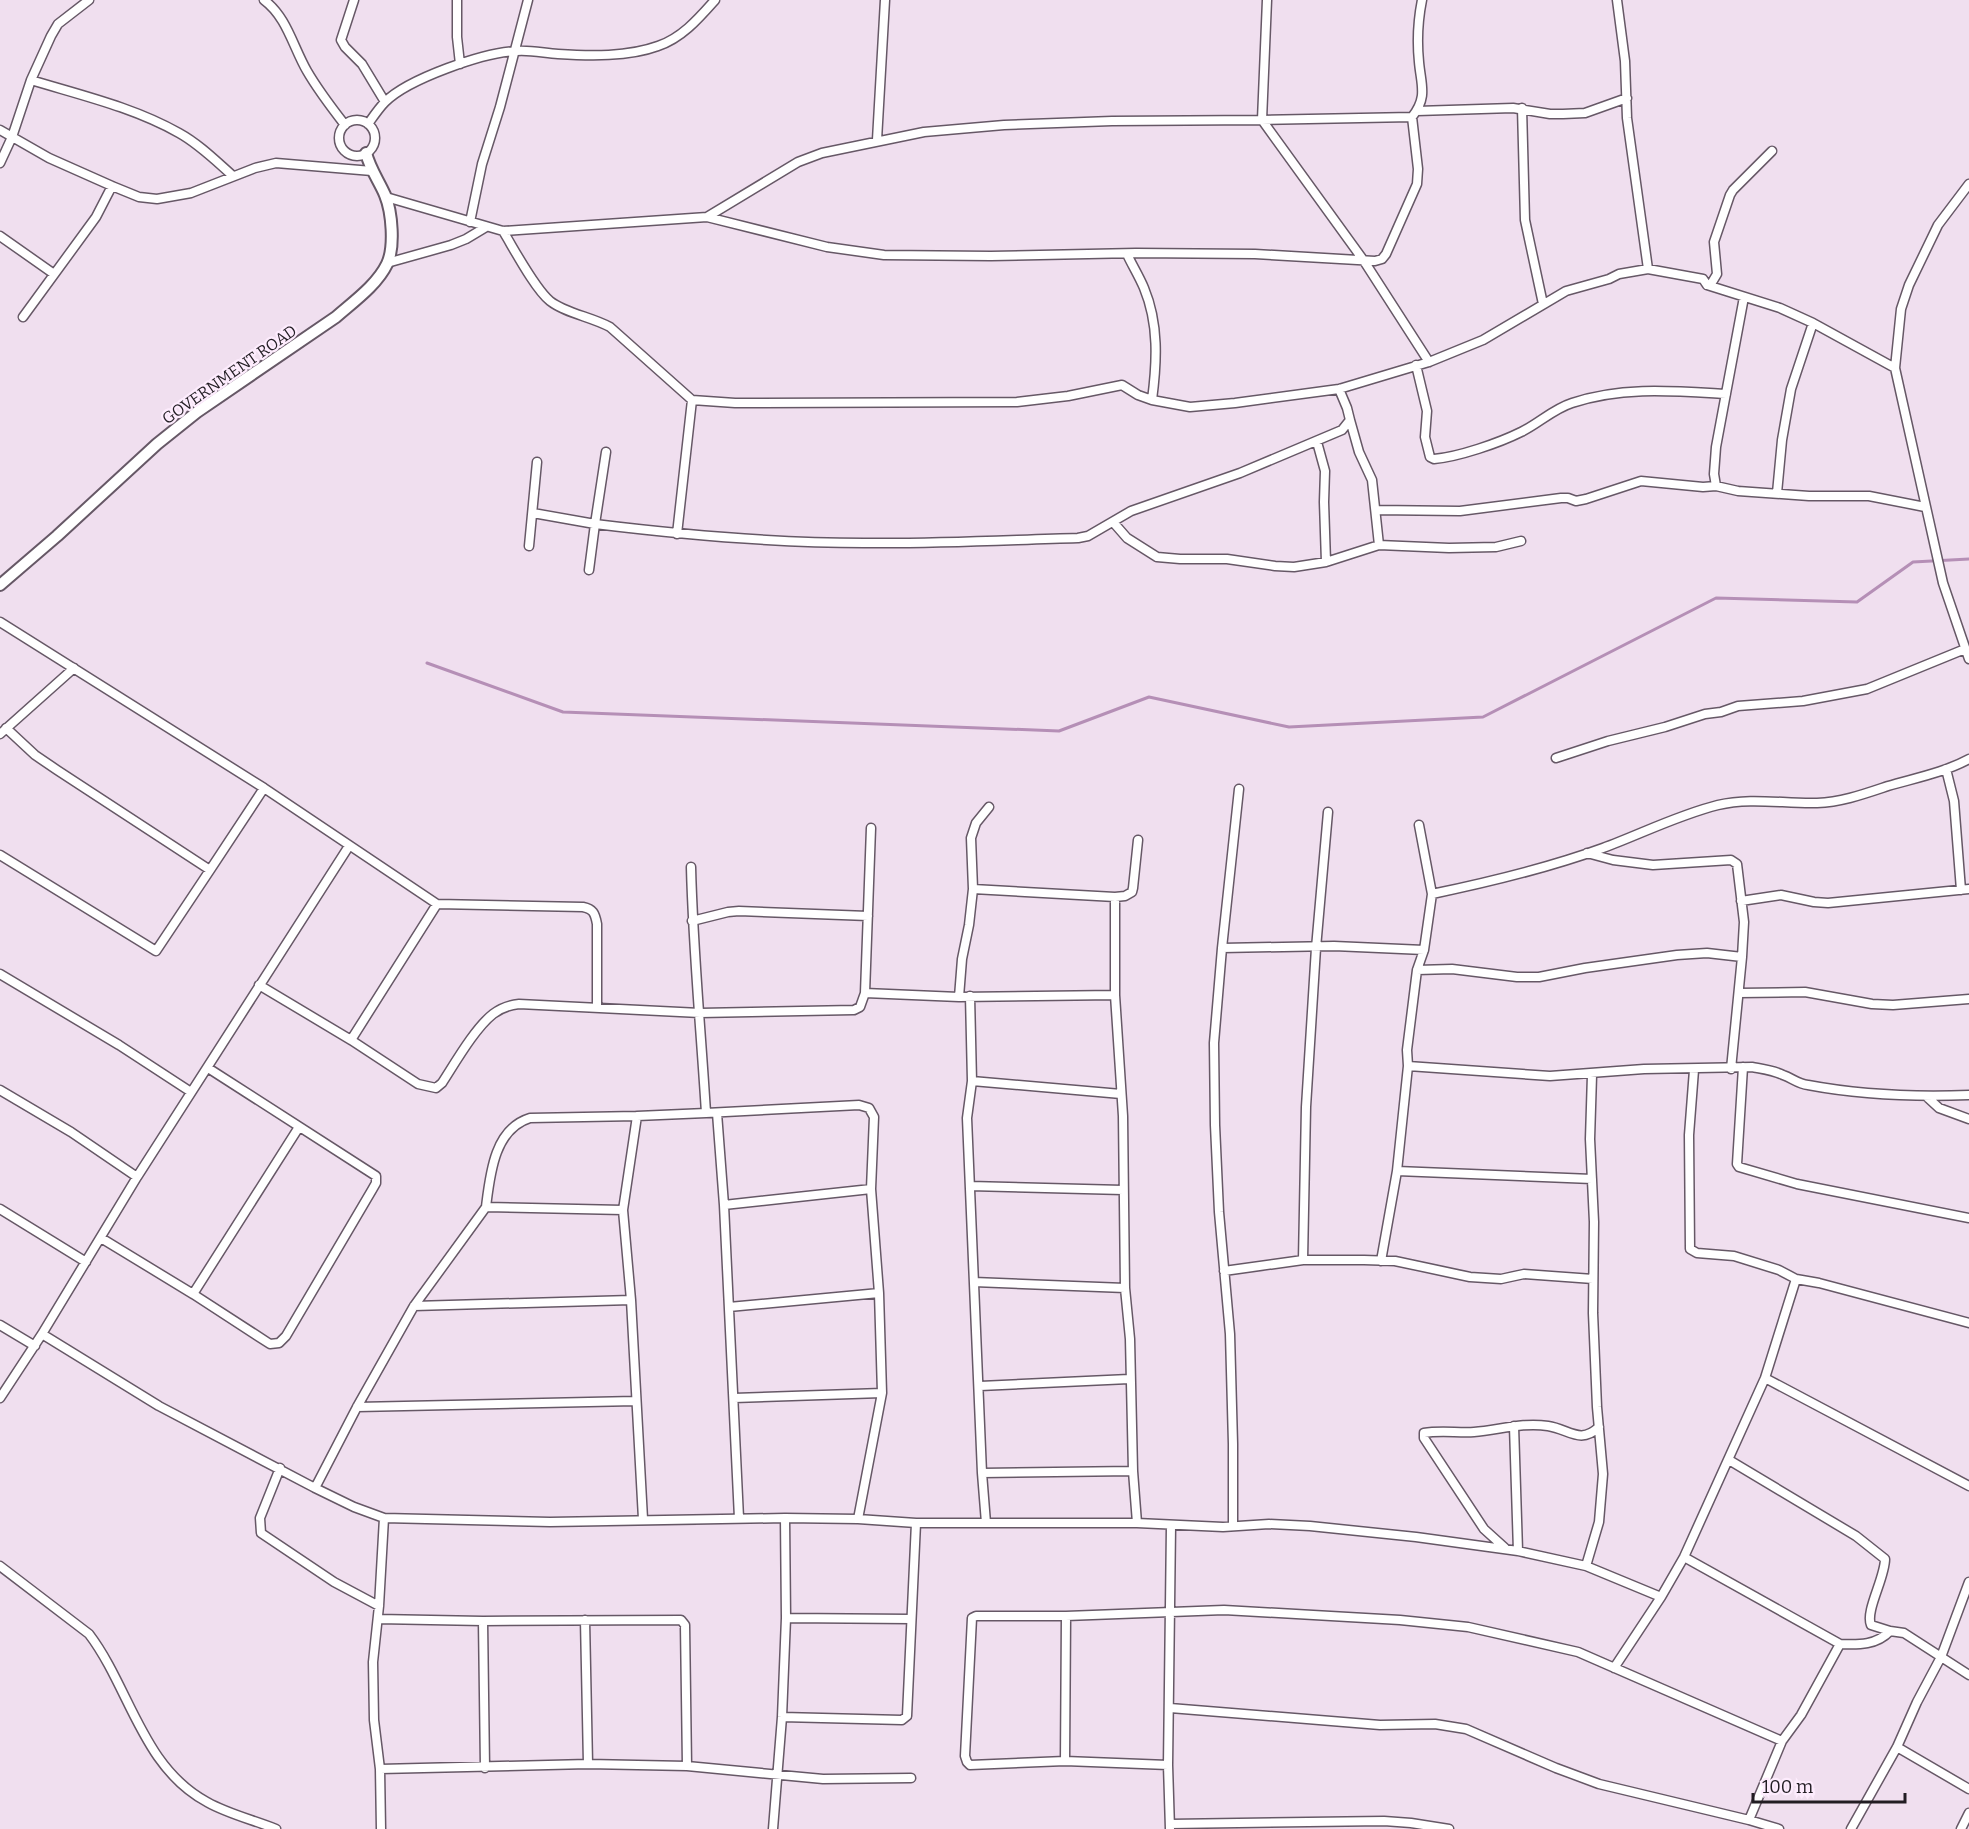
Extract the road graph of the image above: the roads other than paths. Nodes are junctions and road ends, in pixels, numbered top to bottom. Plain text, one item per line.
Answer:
1 (89, 0) edge
2 (264, 0) edge
3 (354, 0) edge
4 (457, 0) edge
5 (715, 0) edge
6 (885, 0) edge
7 (1267, 0) edge
8 (1422, 0) edge
9 (1617, 0) edge
10 (530, 1) edge
11 (516, 51) junction
12 (460, 64) junction
13 (31, 80) junction
14 (1627, 98) junction
15 (385, 102) junction
16 (1522, 108) junction
17 (1414, 114) junction
18 (1262, 120) junction
19 (368, 124) junction
20 (345, 125) junction
21 (0, 130) edge
22 (12, 138) junction
23 (878, 140) junction
24 (1772, 151) dead end
25 (366, 153) junction
26 (0, 163) edge
27 (372, 171) junction
28 (233, 176) junction
29 (1969, 184) edge
30 (112, 186) junction
31 (386, 196) junction
32 (707, 217) junction
33 (470, 222) junction
34 (486, 227) junction
35 (503, 231) junction
36 (0, 236) edge
37 (1127, 254) junction
38 (1364, 261) junction
39 (387, 263) junction
40 (1648, 269) junction
41 (54, 274) junction
42 (1707, 285) junction
43 (1744, 297) junction
44 (1543, 304) junction
45 (23, 317) dead end
46 (1813, 323) junction
47 (1429, 362) junction
48 (1416, 365) junction
49 (1895, 368) junction
50 (1339, 389) junction
51 (1726, 394) junction
52 (692, 400) junction
53 (1152, 400) junction
54 (1350, 420) junction
55 (1317, 442) junction
56 (606, 452) dead end
57 (537, 462) dead end
58 (1716, 486) junction
59 (1777, 493) junction
60 (1925, 507) junction
61 (1376, 510) junction
62 (533, 513) junction
63 (1113, 522) junction
64 (595, 524) junction
65 (677, 534) junction
66 (1521, 541) dead end
67 (1378, 545) junction
68 (529, 546) dead end
69 (1326, 562) junction
70 (589, 570) dead end
71 (0, 585) edge
72 (0, 622) edge
73 (1965, 649) junction
74 (1969, 659) edge
75 (74, 668) junction
76 (3, 731) edge
77 (1556, 758) dead end
78 (1969, 759) edge
79 (1947, 769) junction
80 (264, 788) junction
81 (1239, 789) dead end
82 (989, 807) dead end
83 (1328, 813) dead end
84 (1419, 825) dead end
85 (871, 828) dead end
86 (1138, 840) dead end
87 (349, 846) junction
88 (1586, 853) junction
89 (0, 855) edge
90 (691, 867) dead end
91 (210, 870) junction
92 (974, 889) junction
93 (1965, 889) edge
94 (1432, 894) junction
95 (1115, 897) junction
96 (1741, 901) junction
97 (437, 904) junction
98 (867, 916) junction
99 (692, 921) junction
100 (1222, 948) junction
101 (1316, 948) junction
102 (1424, 950) junction
103 (1742, 957) junction
104 (1417, 970) junction
105 (0, 974) edge
106 (259, 985) junction
107 (865, 993) junction
108 (1739, 993) junction
109 (1115, 995) junction
110 (959, 996) junction
111 (970, 996) junction
112 (1969, 999) edge
113 (597, 1007) junction
114 (700, 1013) junction
115 (351, 1040) junction
116 (1408, 1066) junction
117 (1743, 1067) junction
118 (207, 1068) junction
119 (1731, 1069) junction
120 (1694, 1070) junction
121 (1592, 1075) junction
122 (972, 1081) junction
123 (0, 1090) edge
124 (191, 1092) junction
125 (1121, 1094) junction
126 (1969, 1095) edge
127 (1926, 1096) junction
128 (706, 1113) junction
129 (717, 1113) junction
130 (637, 1116) junction
131 (1969, 1119) edge
132 (299, 1126) junction
133 (1397, 1171) junction
134 (136, 1177) junction
135 (1592, 1179) junction
136 (970, 1186) junction
137 (871, 1189) junction
138 (1123, 1190) junction
139 (724, 1205) junction
140 (486, 1207) junction
141 (0, 1209) edge
142 (623, 1210) junction
143 (1969, 1218) edge
144 (101, 1238) junction
145 (1303, 1260) junction
146 (1382, 1261) junction
147 (86, 1262) junction
148 (1224, 1271) junction
149 (1593, 1279) junction
150 (1796, 1279) junction
151 (974, 1282) junction
152 (1125, 1288) junction
153 (879, 1293) junction
154 (193, 1294) junction
155 (631, 1300) junction
156 (414, 1306) junction
157 (729, 1307) junction
158 (1969, 1323) edge
159 (0, 1325) edge
160 (42, 1334) junction
161 (35, 1346) junction
162 (1765, 1378) junction
163 (1130, 1379) junction
164 (980, 1386) junction
165 (882, 1394) junction
166 (0, 1398) edge
167 (734, 1398) junction
168 (635, 1401) junction
169 (357, 1407) junction
170 (1514, 1426) junction
171 (1599, 1427) junction
172 (1729, 1460) junction
173 (280, 1468) junction
174 (1132, 1471) junction
175 (982, 1473) junction
176 (1969, 1486) edge
177 (315, 1488) junction
178 (384, 1518) junction
179 (739, 1518) junction
180 (785, 1518) junction
181 (643, 1519) junction
182 (858, 1519) junction
183 (916, 1523) junction
184 (986, 1523) junction
185 (1137, 1523) junction
186 (1172, 1526) junction
187 (1233, 1526) junction
188 (1505, 1549) junction
189 (1518, 1551) junction
190 (1684, 1557) junction
191 (0, 1566) edge
192 (1586, 1566) junction
193 (1969, 1582) edge
194 (1967, 1594) edge
195 (1661, 1597) junction
196 (379, 1606) junction
197 (1171, 1613) junction
198 (1066, 1616) junction
199 (786, 1618) junction
200 (378, 1619) junction
201 (911, 1619) junction
202 (585, 1620) junction
203 (483, 1622) junction
204 (1890, 1631) junction
205 (1840, 1644) junction
206 (1941, 1656) junction
207 (1614, 1668) junction
208 (1969, 1675) edge
209 (1170, 1708) junction
210 (782, 1717) junction
211 (1782, 1741) junction
212 (1897, 1747) junction
213 (1065, 1761) junction
214 (588, 1764) junction
215 (1168, 1765) junction
216 (687, 1766) junction
217 (485, 1768) junction
218 (380, 1769) junction
219 (777, 1776) junction
220 (911, 1778) dead end
221 (1969, 1789) edge
222 (1969, 1813) edge
223 (1749, 1820) junction
224 (1170, 1826) edge
225 (276, 1829) edge
226 (381, 1829) edge
227 (773, 1829) edge
228 (1449, 1829) edge
229 (1779, 1829) edge
230 (1851, 1829) edge
231 (1961, 1829) edge

1 - 13 street
2 - 20 street
3 - 15 street
4 - 12 street
5 - 11 street
6 - 23 street
7 - 18 street
8 - 17 street
9 - 14 street
10 - 11 street
11 - 12 street
11 - 33 street
12 - 15 street
13 - 22 street
13 - 28 street
14 - 16 street
14 - 40 street
15 - 19 street
16 - 17 street
16 - 44 street
17 - 18 street
17 - 38 street
18 - 23 street
18 - 38 street
19 - 20 street
19 - 25 street
20 - 25 street
21 - 22 street
22 - 26 street
22 - 30 street
23 - 32 street
24 - 42 street
25 - 27 street
27 - 28 street
27 - 31 street
28 - 30 street
29 - 49 street
30 - 41 street
31 - 33 street
31 - 39 street
32 - 35 street
32 - 37 street
33 - 34 street
34 - 35 street
34 - 39 street
35 - 52 street
36 - 41 street
37 - 38 street
37 - 53 street
38 - 47 street
39 - 71 street, GOVERNMENT ROAD
40 - 42 street
40 - 44 street
41 - 45 street
42 - 43 street
43 - 46 street
43 - 51 street
44 - 47 street
46 - 49 street
46 - 59 street
47 - 48 street
48 - 50 street
48 - 51 street
49 - 60 street
50 - 53 street
50 - 54 street
51 - 58 street
52 - 53 street
52 - 65 street
54 - 55 street
54 - 61 street
55 - 63 street
55 - 69 street
56 - 64 street
57 - 62 street
58 - 59 street
58 - 61 street
59 - 60 street
60 - 73 street
61 - 67 street
62 - 64 street
62 - 68 street
63 - 65 street
63 - 69 street
64 - 65 street
64 - 70 street
66 - 67 street
67 - 69 street
72 - 75 street
73 - 74 street
73 - 77 street
75 - 76 street
75 - 80 street
76 - 91 street
78 - 79 street
79 - 88 street
79 - 93 street
80 - 87 street
80 - 91 street
81 - 100 street
82 - 92 street
83 - 101 street
84 - 94 street
85 - 98 street
86 - 95 street
87 - 97 street
87 - 106 street
88 - 94 street
88 - 96 street
89 - 91 street
90 - 99 street
92 - 95 street
92 - 110 street
93 - 96 street
94 - 102 street
95 - 109 street
96 - 103 street
97 - 113 street
97 - 115 street
98 - 99 street
98 - 107 street
99 - 114 street
100 - 101 street
100 - 148 street
101 - 102 street
101 - 145 street
102 - 104 street
103 - 104 street
103 - 108 street
104 - 116 street
105 - 124 street
106 - 115 street
106 - 118 street
107 - 110 street
107 - 114 street
108 - 112 street
108 - 119 street
109 - 111 street
109 - 125 street
110 - 111 street
111 - 122 street
113 - 114 street
113 - 115 street
114 - 128 street
116 - 121 street
116 - 133 street
117 - 119 street
117 - 127 street
117 - 143 street
118 - 124 street
118 - 132 street
119 - 120 street
120 - 121 street
120 - 150 street
121 - 135 street
122 - 125 street
122 - 136 street
123 - 134 street
124 - 134 street
125 - 138 street
126 - 127 street
127 - 131 street
128 - 129 street
128 - 130 street
129 - 137 street
129 - 139 street
130 - 140 street
130 - 142 street
132 - 154 street
132 - 154 street
133 - 135 street
133 - 146 street
134 - 144 street
135 - 149 street
136 - 138 street
136 - 151 street
137 - 139 street
137 - 153 street
138 - 152 street
139 - 157 street
140 - 142 street
140 - 156 street
141 - 147 street
142 - 155 street
144 - 147 street
144 - 154 street
145 - 146 street
145 - 148 street
146 - 149 street
147 - 160 street
148 - 187 street
149 - 171 street
150 - 158 street
150 - 162 street
151 - 152 street
151 - 164 street
152 - 163 street
153 - 157 street
153 - 165 street
155 - 156 street
155 - 168 street
156 - 169 street
157 - 167 street
159 - 161 street
160 - 161 street
160 - 173 street
161 - 166 street
162 - 172 street
162 - 176 street
163 - 164 street
163 - 174 street
164 - 175 street
165 - 167 street
165 - 182 street
167 - 179 street
168 - 169 street
168 - 181 street
169 - 177 street
170 - 171 street
170 - 188 street
170 - 189 street
171 - 192 street
172 - 190 street
172 - 204 street
173 - 177 street
173 - 196 street
174 - 175 street
174 - 185 street
175 - 184 street
177 - 178 street
178 - 181 street
178 - 196 street
179 - 180 street
179 - 181 street
180 - 182 street
180 - 199 street
182 - 183 street
183 - 184 street
183 - 201 street
184 - 185 street
185 - 186 street
186 - 187 street
186 - 197 street
187 - 188 street
188 - 189 street
189 - 192 street
190 - 195 street
190 - 205 street
191 - 225 street
192 - 195 street
193 - 194 street
194 - 206 street
195 - 207 street
196 - 200 street
197 - 198 street
197 - 207 street
197 - 209 street
198 - 213 street
198 - 213 street
199 - 201 street
199 - 210 street
200 - 203 street
200 - 218 street
201 - 210 street
202 - 203 street
202 - 214 street
202 - 216 street
203 - 217 street
204 - 205 street
204 - 206 street
205 - 211 street
206 - 208 street
206 - 212 street
207 - 211 street
209 - 215 street
209 - 223 street
210 - 219 street
211 - 223 street
212 - 221 street
212 - 230 street
213 - 215 street
214 - 216 street
214 - 217 street
215 - 224 street
216 - 219 street
217 - 218 street
218 - 226 street
219 - 220 street
219 - 227 street
222 - 231 street
223 - 229 street
224 - 228 street

